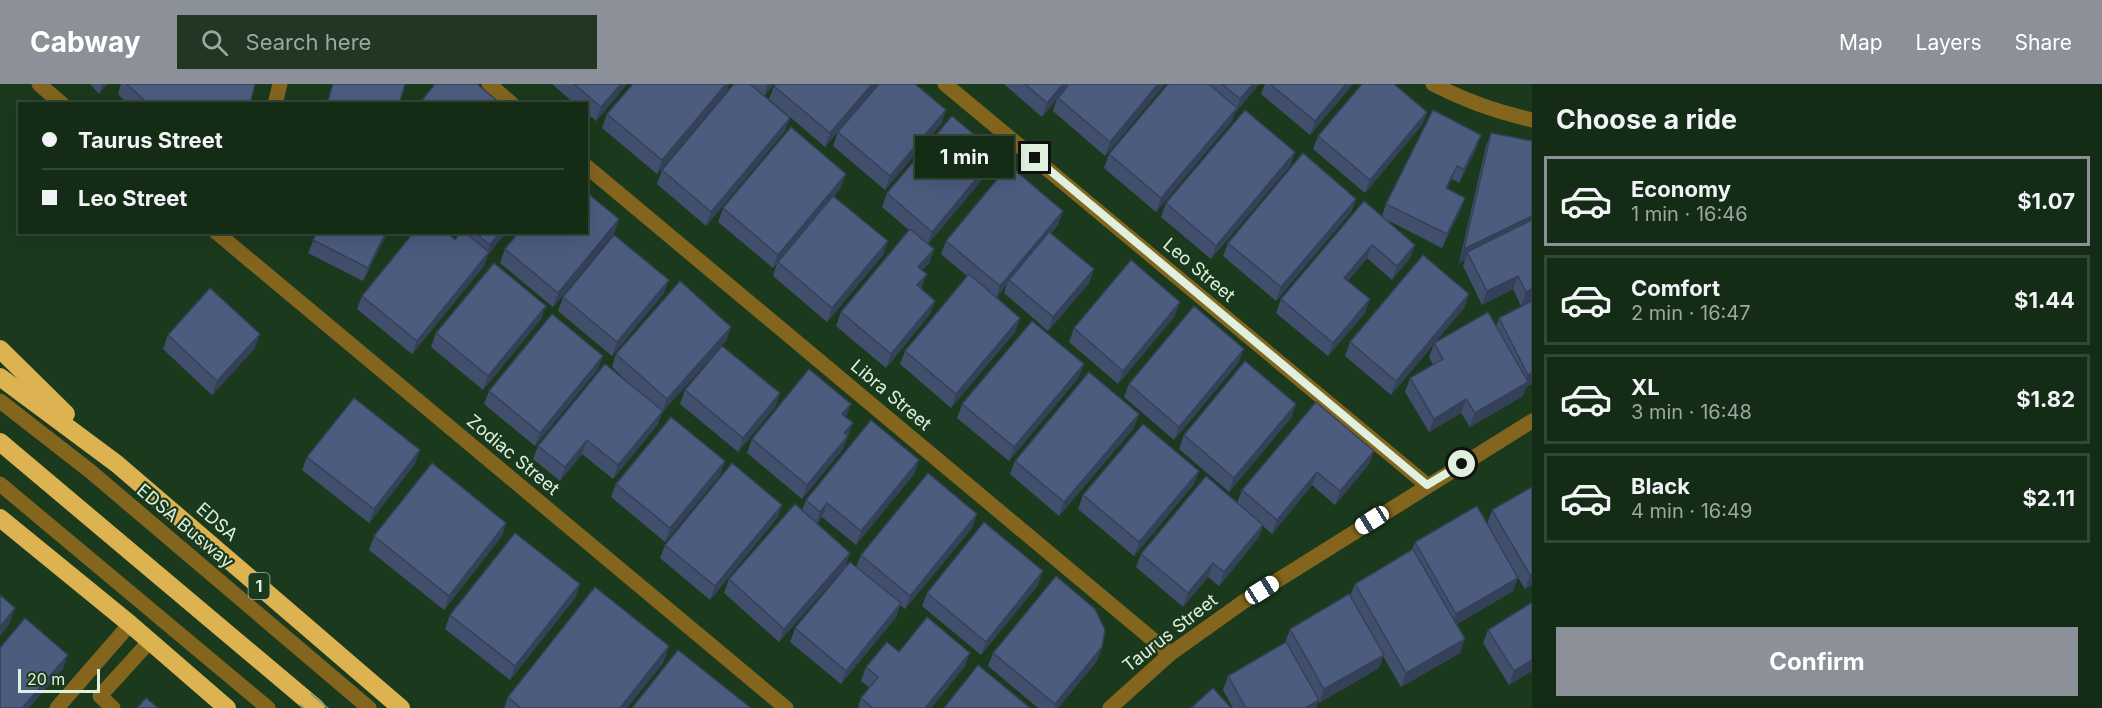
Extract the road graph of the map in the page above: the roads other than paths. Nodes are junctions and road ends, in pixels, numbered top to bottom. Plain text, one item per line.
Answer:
1 (39, 84) edge
2 (280, 84) edge
3 (489, 84) edge
4 (945, 84) edge
5 (1433, 84) edge
6 (60, 102) edge
7 (276, 102) edge
8 (510, 102) edge
9 (1532, 120) edge
10 (588, 168) edge
11 (221, 234) edge
12 (236, 240) edge
13 (0, 350) edge
14 (0, 377) edge
15 (0, 401) edge
16 (1532, 421) edge
17 (0, 442) edge
18 (117, 464) junction
19 (0, 484) edge
20 (1427, 485) junction
21 (0, 518) edge
22 (130, 624) junction
23 (149, 642) junction
24 (1170, 654) junction
25 (82, 679) junction
26 (100, 696) junction
27 (57, 708) edge
28 (113, 708) edge
29 (227, 708) edge
30 (268, 708) edge
31 (316, 708) edge
32 (369, 708) edge
33 (401, 708) edge
34 (786, 708) edge
35 (1110, 708) edge

1 - 6 street
2 - 7 street
3 - 8 street
4 - 20 street, Leo Street
5 - 9 street
10 - 24 street, Libra Street
11 - 12 street, Zodiac Street
12 - 34 street, Zodiac Street
13 - 18 highway, 1
14 - 18 highway, EDSA / 1
15 - 32 street, EDSA Busway
16 - 20 street, Taurus Street
17 - 31 highway
18 - 33 highway, EDSA / 1
19 - 30 street
20 - 24 street, Taurus Street
21 - 22 highway
22 - 23 highway
22 - 25 street
23 - 26 street
23 - 29 highway
24 - 35 street, Taurus Street
25 - 26 street
25 - 27 street
26 - 28 street

